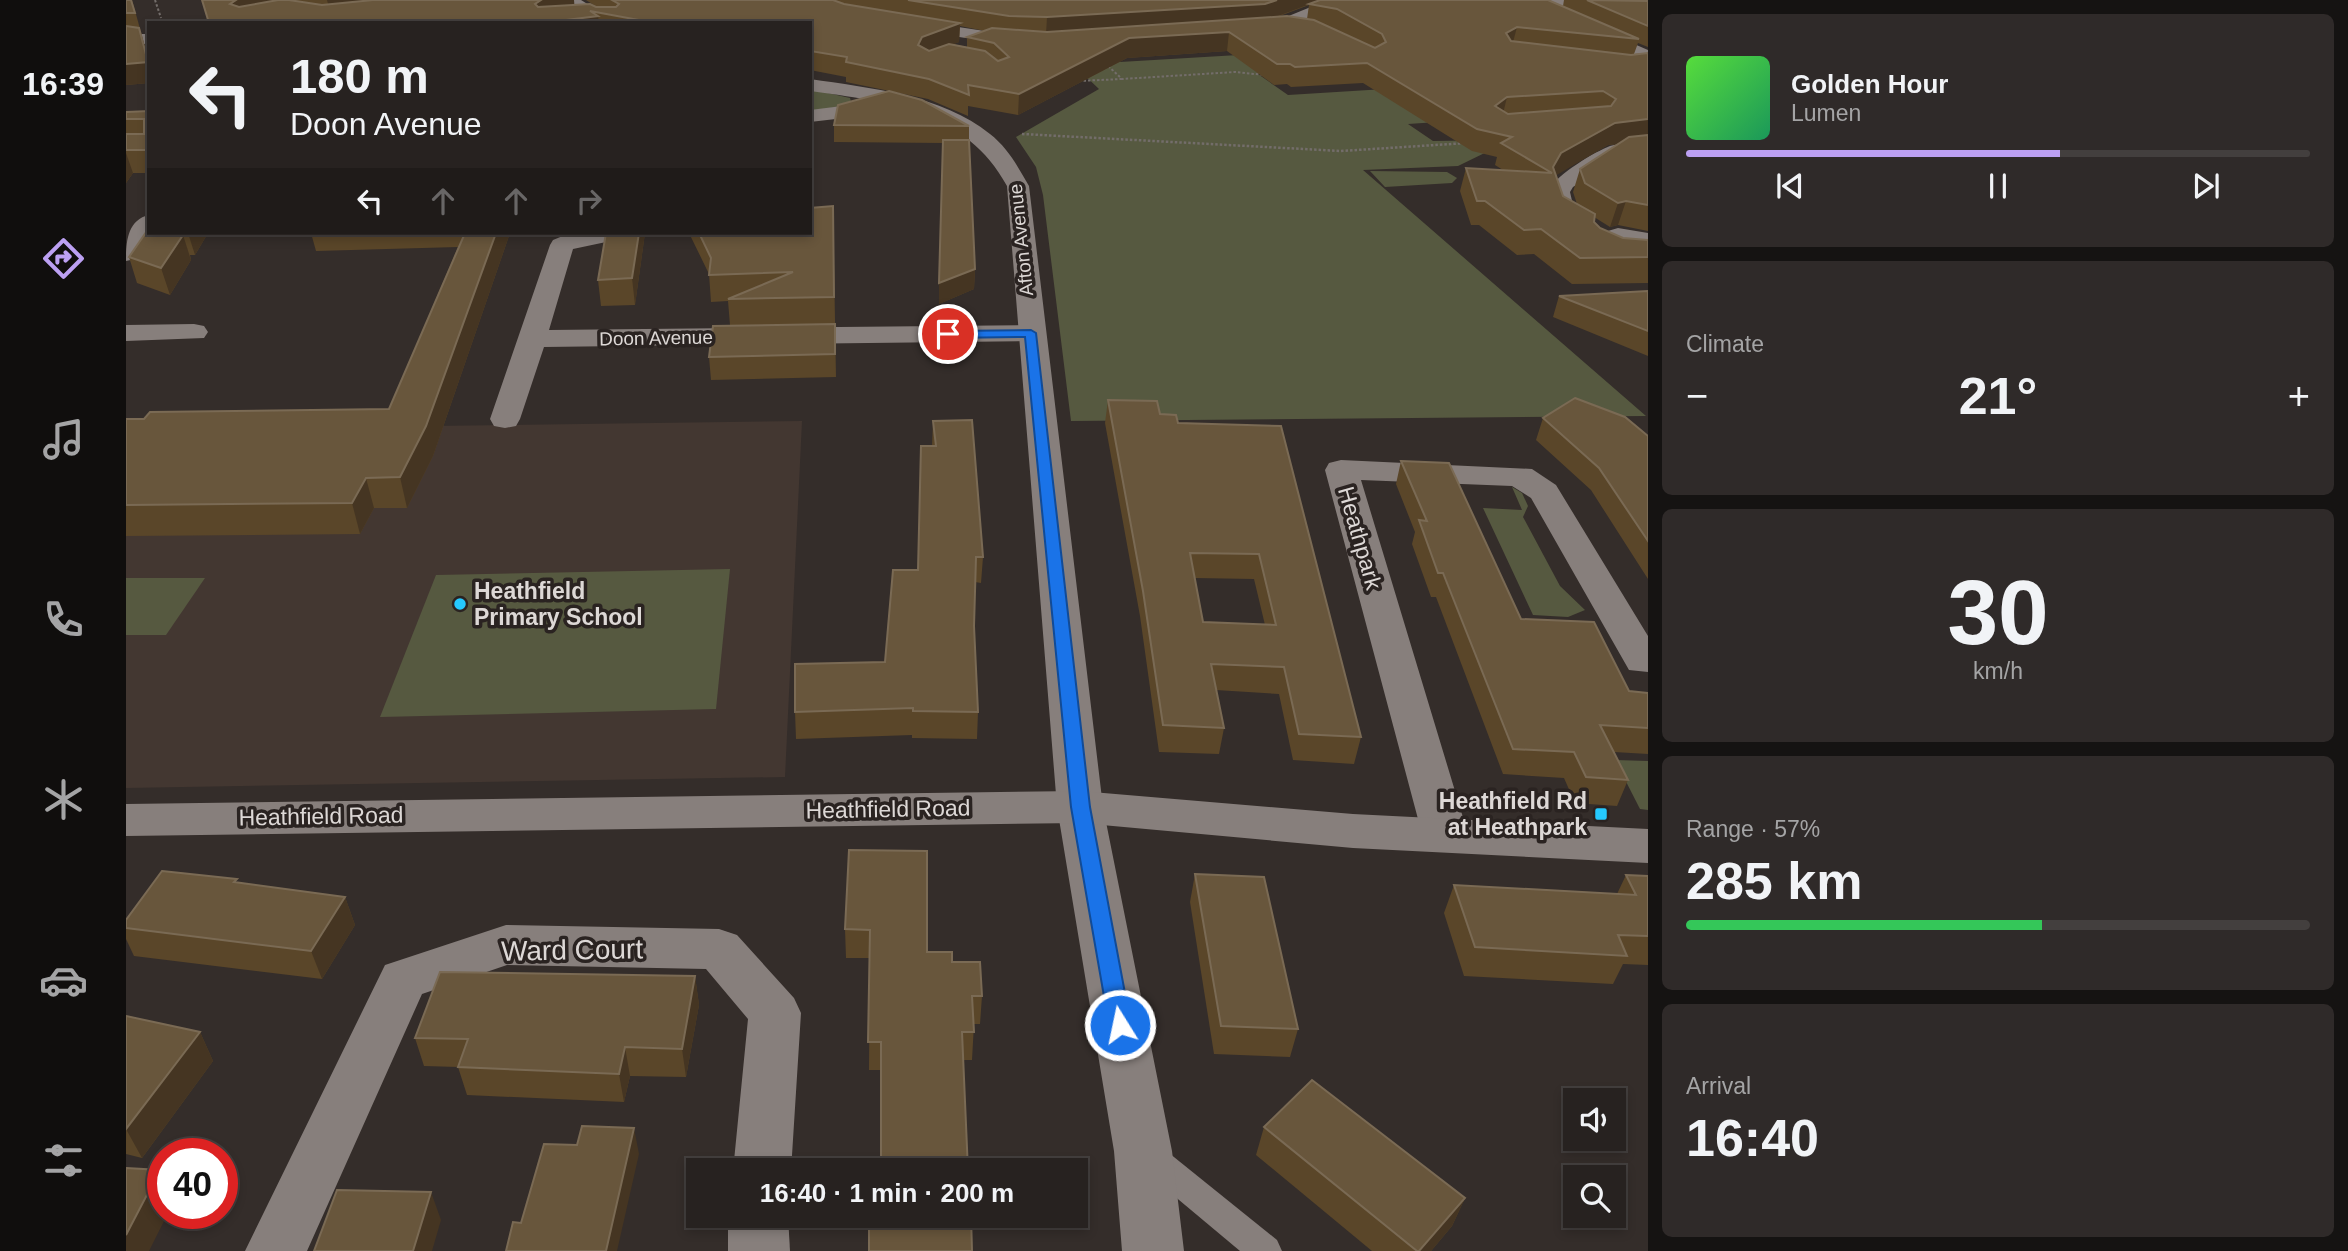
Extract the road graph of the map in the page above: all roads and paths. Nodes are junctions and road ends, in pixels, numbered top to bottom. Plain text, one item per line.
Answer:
1 (155, 0) edge
2 (569, 0) edge
3 (807, 2) edge
4 (1628, 2) edge
5 (1371, 3) edge
6 (1492, 5) edge
7 (1531, 5) junction
8 (1283, 6) dead end
9 (1306, 12) junction
10 (571, 20) edge
11 (604, 20) edge
12 (160, 21) edge
13 (1279, 25) junction
14 (1314, 31) edge
15 (1232, 33) edge
16 (991, 38) junction
17 (126, 39) edge
18 (147, 39) edge
19 (1081, 41) joint
20 (956, 52) edge
21 (1648, 56) edge
22 (1648, 65) edge
23 (1625, 67) edge
24 (1274, 74) edge
25 (1122, 79) junction
26 (1067, 81) edge
27 (812, 85) edge
28 (886, 99) junction
29 (812, 116) edge
30 (972, 131) junction
31 (1592, 138) edge
32 (1472, 141) edge
33 (1648, 149) edge
34 (1616, 151) junction
35 (147, 225) edge
36 (596, 235) edge
37 (1605, 237) junction
38 (1648, 240) edge
39 (126, 254) edge
40 (1648, 258) edge
41 (194, 332) dead end
42 (126, 333) edge
43 (1031, 333) junction
44 (533, 339) junction
45 (505, 419) dead end
46 (1643, 661) dead end
47 (1080, 807) junction
48 (126, 820) edge
49 (1445, 834) junction
50 (1648, 846) edge
51 (1143, 1151) junction
52 (763, 1158) edge
53 (758, 1228) edge
54 (276, 1251) edge
55 (759, 1251) edge
56 (1153, 1251) edge
57 (1265, 1251) edge

1 - 12 path
2 - 11 street
3 - 16 street
4 - 7 street
5 - 9 street
6 - 7 street
7 - 21 street
8 - 9 street
9 - 13 street
10 - 11 street
13 - 14 street
13 - 15 street
16 - 19 street
16 - 20 street
17 - 18 street
19 - 25 path
22 - 23 street
24 - 25 path
25 - 26 path
27 - 28 street, Afton Avenue
28 - 29 street
28 - 30 street, Afton Avenue
30 - 32 path
30 - 43 street, Afton Avenue
31 - 34 street
33 - 34 street
34 - 37 street
35 - 39 street
36 - 44 street
37 - 38 street
37 - 40 street
41 - 42 street
43 - 44 street, Doon Avenue
43 - 47 street, Afton Avenue
44 - 45 street
46 - 49 street, Heathpark
47 - 48 street, Heathfield Road
47 - 49 street, Heathfield Road
47 - 51 street, Afton Avenue
49 - 50 street, Heathfield Road
51 - 56 street, Afton Avenue
51 - 57 lane
52 - 54 street, Ward Court
53 - 55 street

